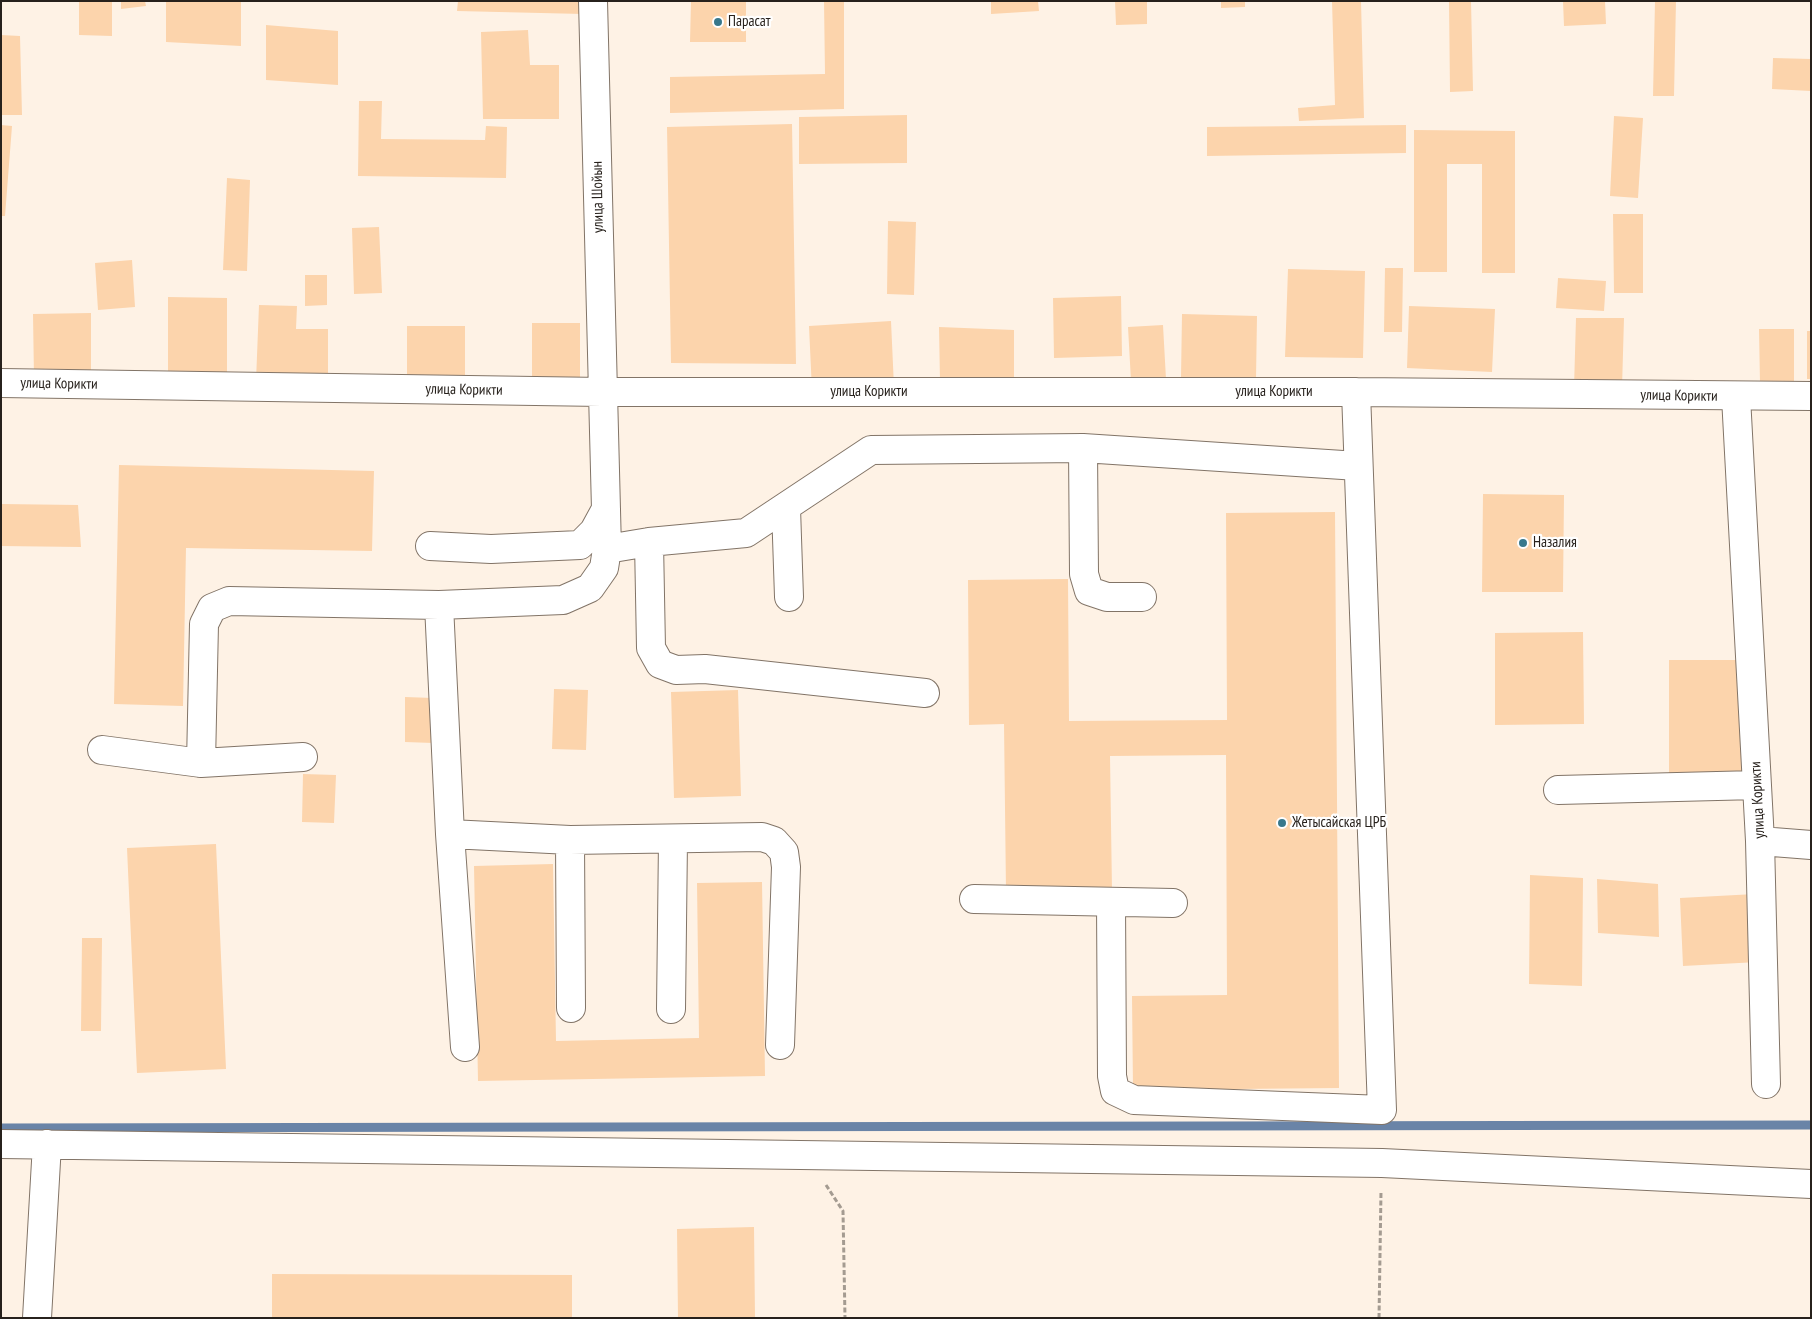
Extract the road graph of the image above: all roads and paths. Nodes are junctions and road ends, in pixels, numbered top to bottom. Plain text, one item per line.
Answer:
1 (593, 1) edge
2 (1, 383) edge
3 (602, 392) junction
4 (1356, 392) junction
5 (1811, 396) edge
6 (1736, 397) junction
7 (1084, 448) junction
8 (1358, 466) junction
9 (786, 508) junction
10 (606, 510) junction
11 (649, 542) junction
12 (430, 546) dead end
13 (607, 549) junction
14 (789, 596) dead end
15 (1142, 598) dead end
16 (439, 605) junction
17 (925, 693) dead end
18 (102, 750) dead end
19 (303, 757) dead end
20 (201, 763) junction
21 (1757, 785) junction
22 (1558, 790) dead end
23 (450, 834) junction
24 (570, 840) junction
25 (673, 840) junction
26 (1760, 841) junction
27 (1811, 845) edge
28 (974, 899) dead end
29 (1111, 902) junction
30 (1172, 903) dead end
31 (571, 1008) dead end
32 (670, 1010) dead end
33 (780, 1045) dead end
34 (465, 1046) dead end
35 (1766, 1084) dead end
36 (1, 1144) edge
37 (47, 1144) junction
38 (806, 1155) junction
39 (1382, 1163) junction
40 (1811, 1184) edge
41 (37, 1318) edge
42 (845, 1318) edge
43 (1379, 1318) edge

1 - 3 street, улица Шойын
2 - 3 street, улица Корикти
3 - 4 street, улица Корикти
3 - 10 street, улица Шойын
4 - 6 street, улица Корикти
4 - 8 street
5 - 6 street, улица Корикти
6 - 21 street, улица Корикти
7 - 8 street
7 - 9 street
7 - 15 street
8 - 29 street
9 - 11 street
9 - 14 street
10 - 12 street
10 - 13 street, улица Шойын
11 - 13 street
11 - 17 street
13 - 16 street, улица Шойын
16 - 20 street, улица Шойын
16 - 23 street
18 - 20 street
19 - 20 street
21 - 22 street
21 - 26 street, улица Корикти
23 - 24 street
23 - 34 street
24 - 25 street
24 - 31 street
25 - 32 street
25 - 33 street
26 - 27 street
26 - 35 street, улица Корикти
28 - 29 street
29 - 30 street
36 - 37 street
37 - 38 street
37 - 41 street
38 - 39 street
38 - 42 path
39 - 40 street
39 - 43 path

